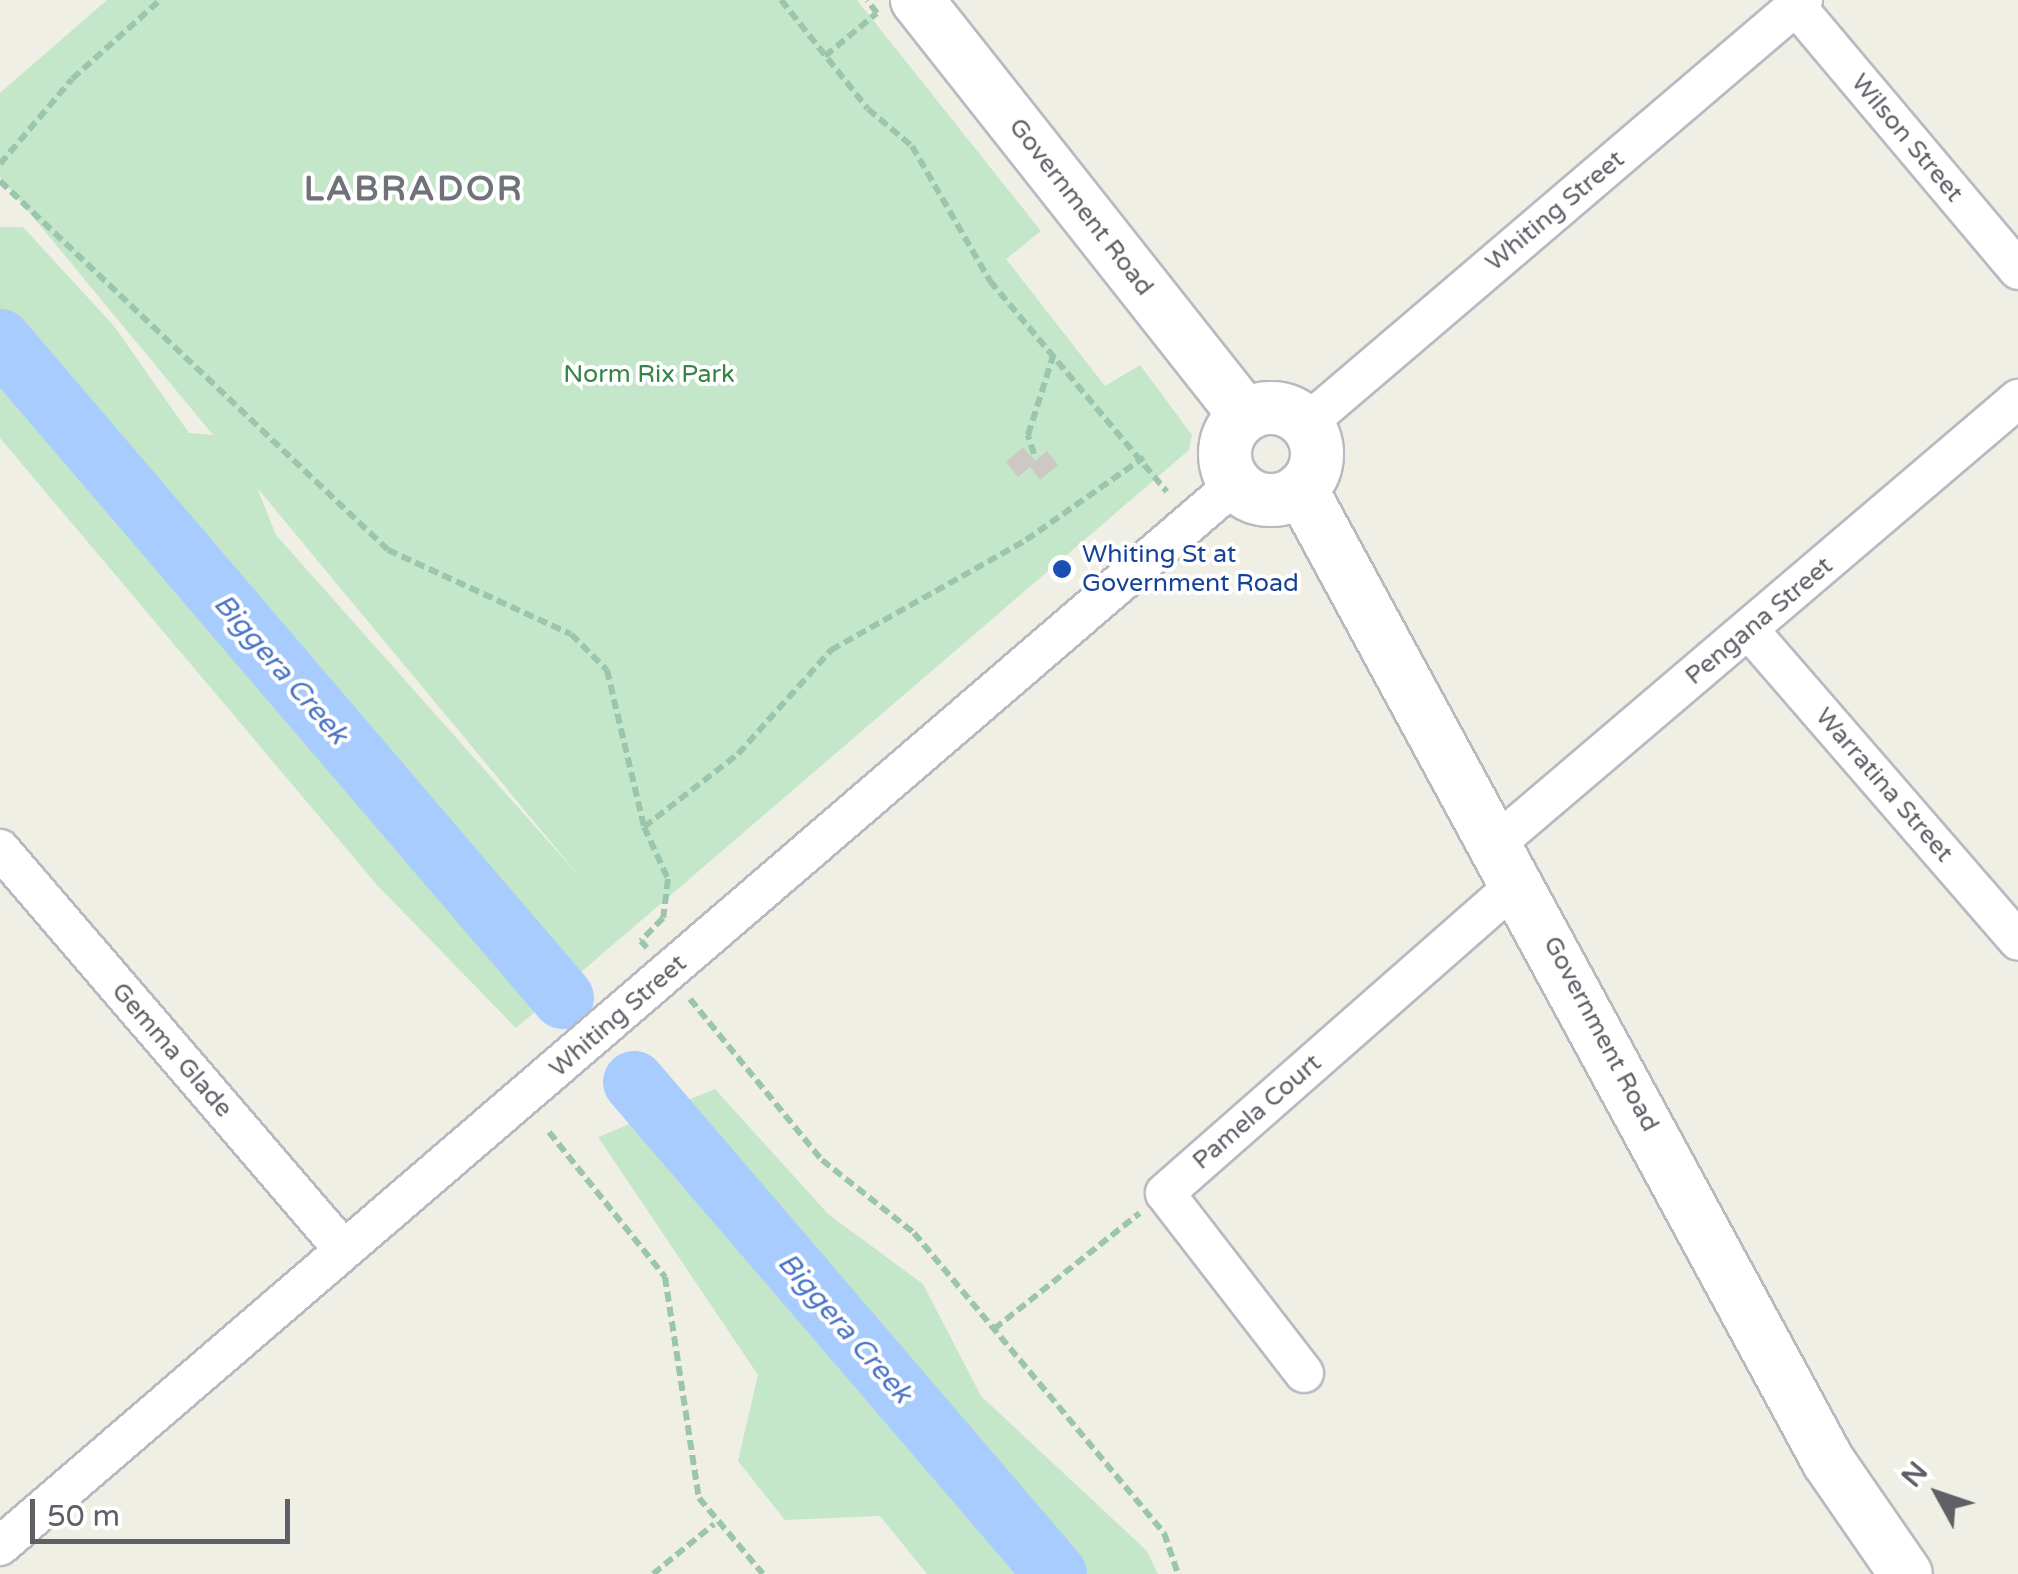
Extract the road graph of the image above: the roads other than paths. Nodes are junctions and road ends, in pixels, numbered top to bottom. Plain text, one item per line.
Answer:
1 (917, 0) edge
2 (1799, 3) edge
3 (2018, 270) edge
4 (2018, 399) edge
5 (1245, 415) junction
6 (1307, 423) junction
7 (1235, 484) junction
8 (1301, 489) junction
9 (1749, 630) junction
10 (0, 849) edge
11 (1510, 861) junction
12 (2018, 940) edge
13 (344, 1250) junction
14 (1304, 1372) dead end
15 (4, 1533) edge
16 (1906, 1574) edge

1 - 5 main road, Government Road
2 - 3 street, Wilson Street
2 - 6 street, Whiting Street
4 - 9 street, Pengana Street
5 - 6 main road
5 - 7 main road
6 - 8 main road
7 - 8 main road
7 - 13 street, Whiting Street
8 - 11 main road, Government Road
9 - 11 street, Pengana Street
9 - 12 street, Warratina Street
10 - 13 street, Gemma Glade
11 - 14 street, Pamela Court
11 - 16 main road, Government Road
13 - 15 street, Whiting Street

